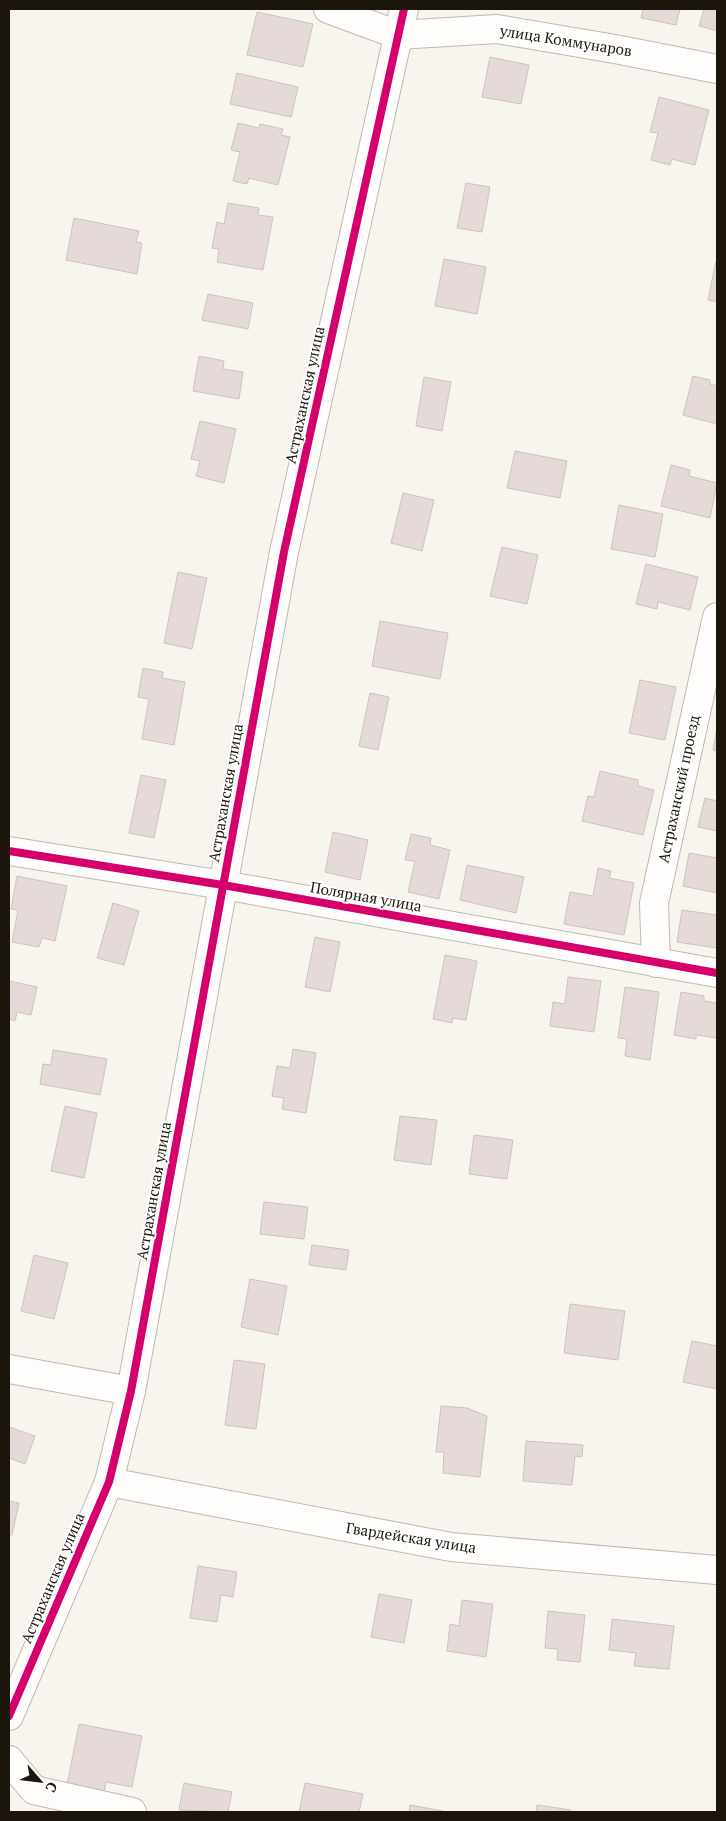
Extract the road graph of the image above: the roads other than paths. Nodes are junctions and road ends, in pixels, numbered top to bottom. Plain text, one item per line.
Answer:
1 (328, 9) edge
2 (404, 9) edge
3 (398, 35) junction
4 (717, 69) edge
5 (717, 617) edge
6 (9, 851) edge
7 (223, 885) junction
8 (656, 962) junction
9 (717, 973) edge
10 (9, 1369) edge
11 (131, 1391) junction
12 (109, 1482) junction
13 (717, 1570) edge
14 (9, 1716) edge
15 (9, 1760) edge
16 (132, 1812) edge

1 - 3 street, улица Коммунаров
2 - 3 street, Астраханская улица
3 - 4 street, улица Коммунаров
3 - 7 street, Астраханская улица
5 - 8 street, Астраханский проезд
6 - 7 street, Полярная улица
7 - 8 street, Полярная улица
7 - 11 street, Астраханская улица
8 - 9 street, Полярная улица
10 - 11 street
11 - 12 street, Астраханская улица
12 - 13 street, Гвардейская улица
12 - 14 street, Астраханская улица
15 - 16 street

